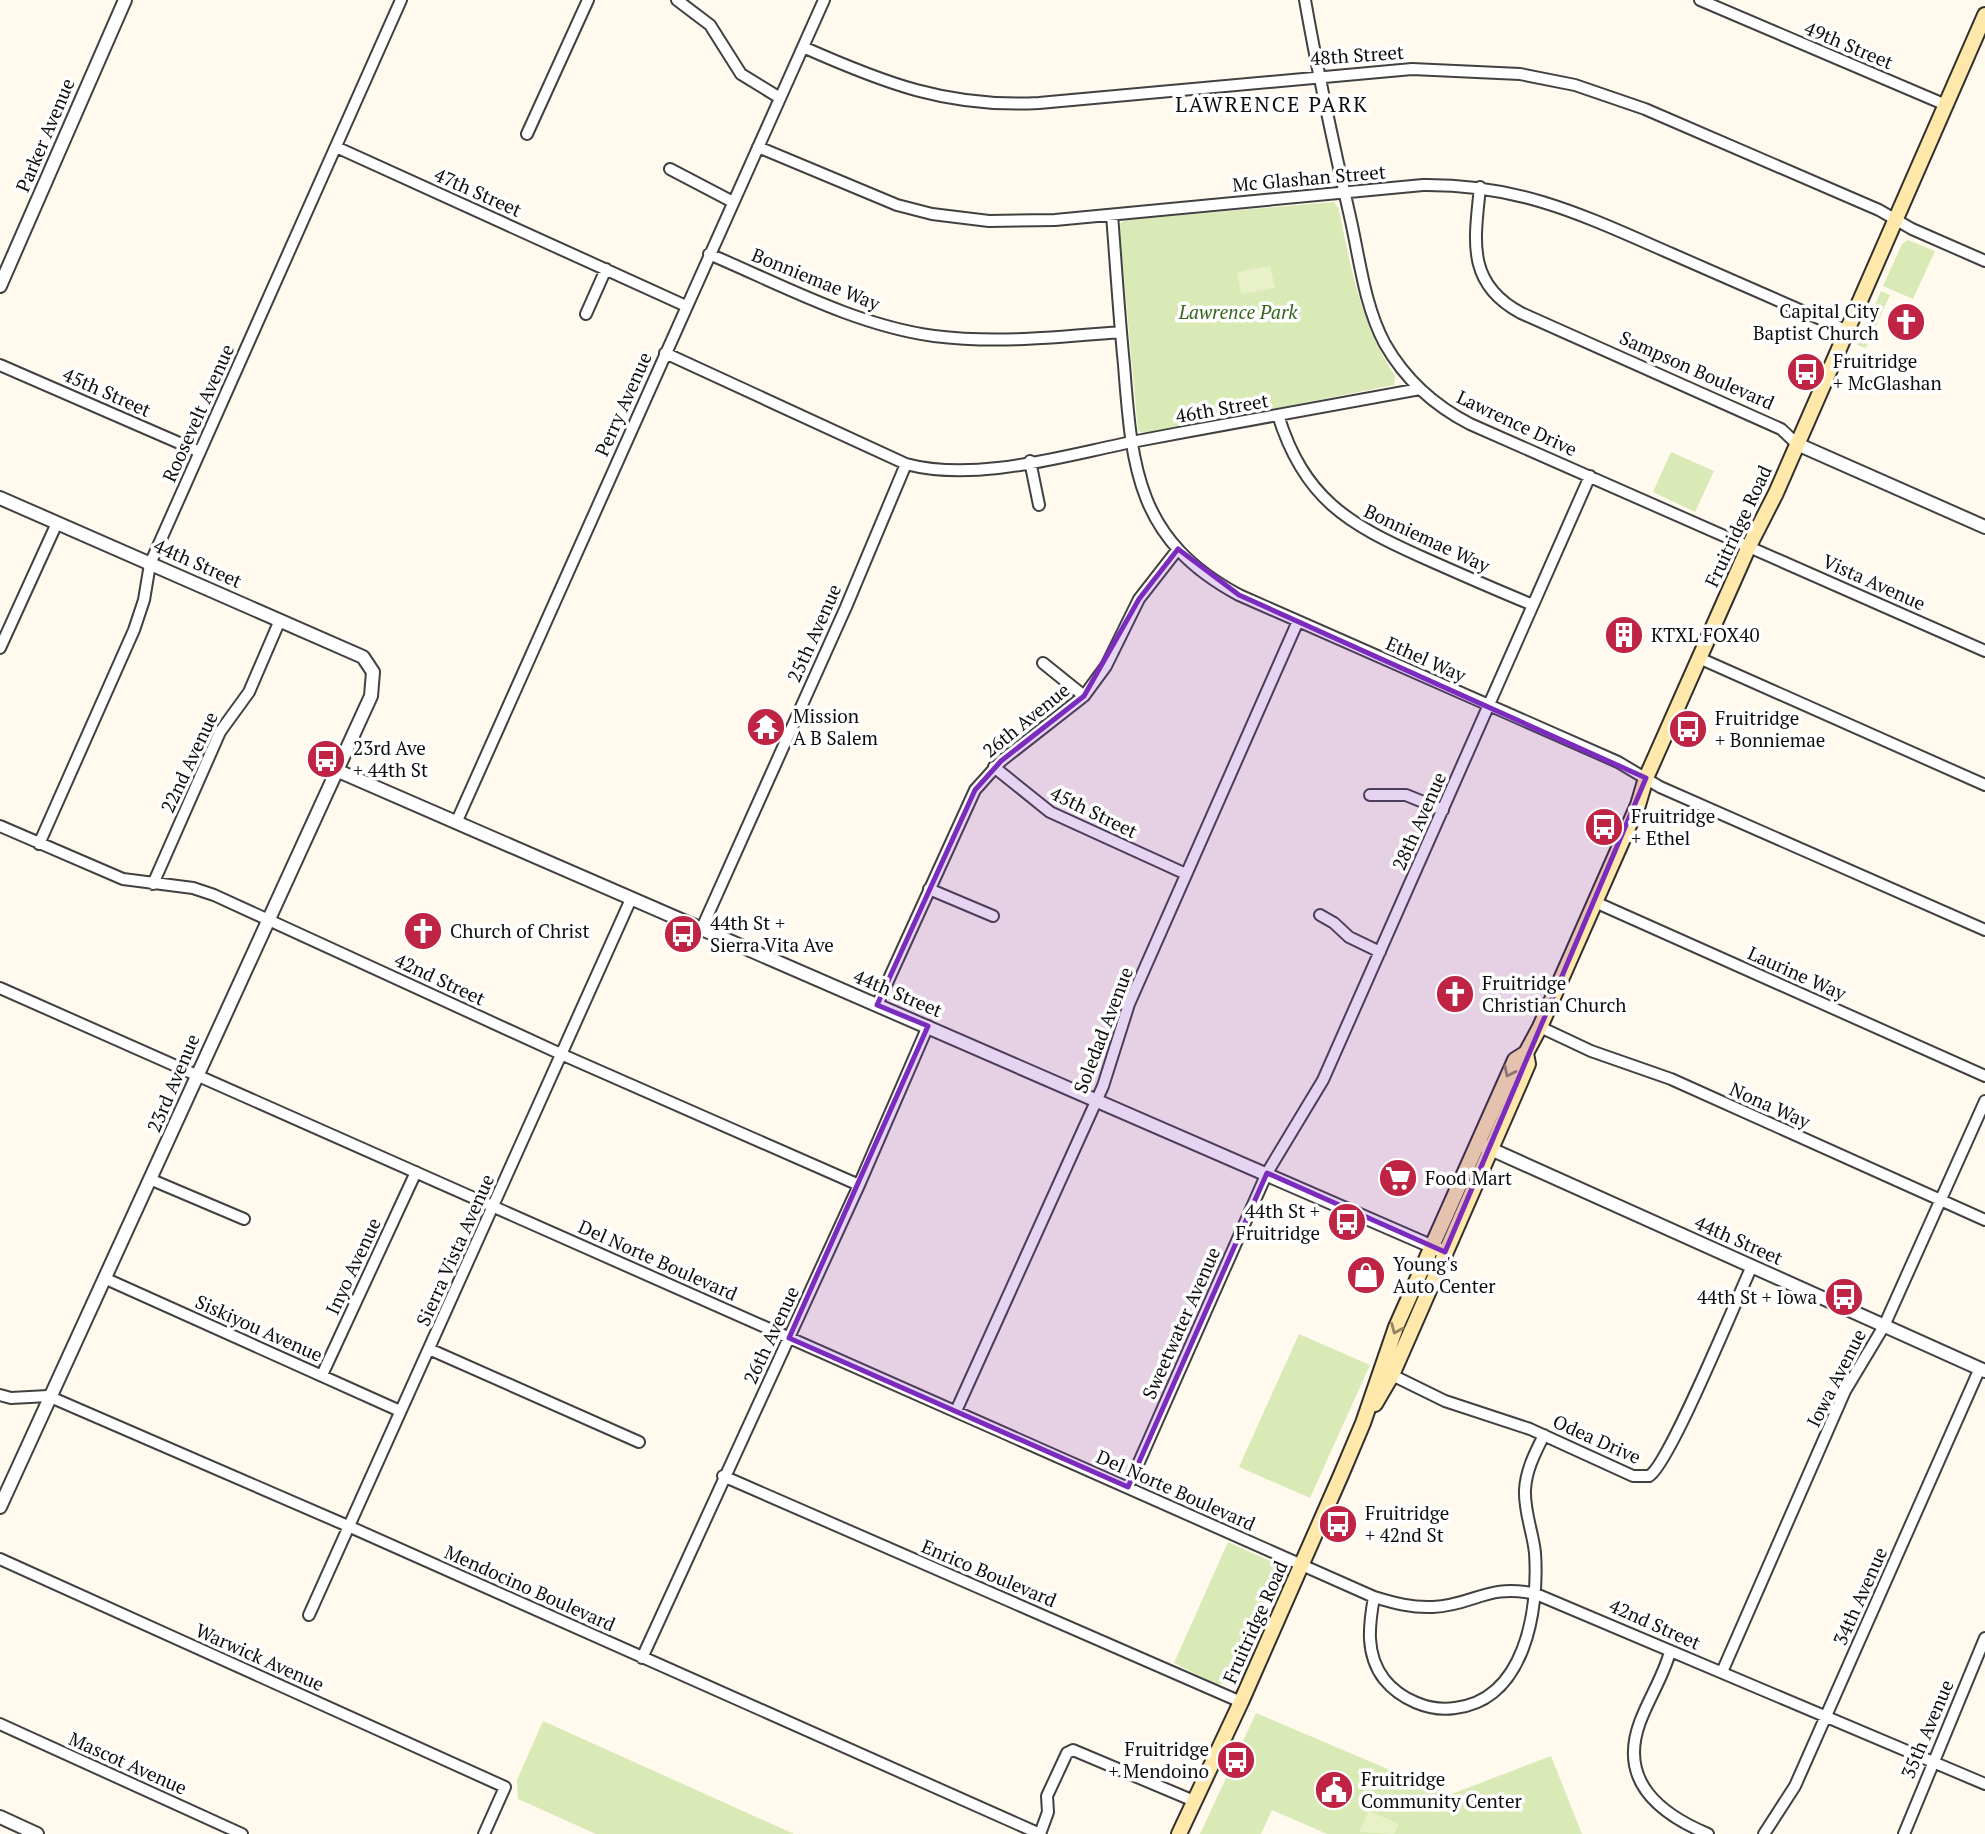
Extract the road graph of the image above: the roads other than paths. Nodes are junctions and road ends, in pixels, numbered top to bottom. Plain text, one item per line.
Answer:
1 (125, 0) edge
2 (401, 0) edge
3 (588, 0) edge
4 (677, 0) edge
5 (824, 0) edge
6 (1305, 0) edge
7 (1700, 0) edge
8 (1985, 15) edge
9 (803, 47) junction
10 (1318, 76) junction
11 (780, 98) junction
12 (1946, 105) junction
13 (527, 134) dead end
14 (336, 147) junction
15 (758, 147) junction
16 (670, 169) dead end
17 (1480, 187) junction
18 (1344, 193) junction
19 (733, 202) junction
20 (1112, 215) junction
21 (1896, 220) junction
22 (709, 254) junction
23 (1985, 261) edge
24 (606, 269) junction
25 (0, 286) edge
26 (686, 306) junction
27 (586, 314) dead end
28 (1848, 331) junction
29 (1121, 332) junction
30 (665, 353) junction
31 (0, 365) edge
32 (1420, 389) junction
33 (1278, 415) junction
34 (1130, 442) junction
35 (1797, 444) junction
36 (200, 452) junction
37 (1030, 461) junction
38 (906, 464) junction
39 (1590, 476) junction
40 (0, 498) edge
41 (1038, 505) dead end
42 (57, 523) junction
43 (1985, 527) edge
44 (1749, 546) junction
45 (1178, 549) junction
46 (150, 564) junction
47 (1532, 605) junction
48 (280, 620) junction
49 (1298, 621) junction
50 (0, 648) edge
51 (1985, 651) edge
52 (1699, 658) junction
53 (1043, 663) dead end
54 (373, 672) joint
55 (1084, 695) junction
56 (1488, 706) junction
57 (994, 767) junction
58 (336, 770) junction
59 (1646, 778) junction
60 (1985, 785) edge
61 (1370, 795) dead end
62 (1443, 810) junction
63 (456, 823) junction
64 (0, 826) edge
65 (39, 844) junction
66 (1186, 874) junction
67 (153, 884) junction
68 (929, 889) junction
69 (631, 899) junction
70 (1595, 902) junction
71 (1320, 915) dead end
72 (993, 916) dead end
73 (268, 920) junction
74 (701, 930) junction
75 (1985, 930) edge
76 (1380, 952) junction
77 (0, 988) edge
78 (877, 1005) junction
79 (928, 1026) junction
80 (1540, 1027) junction
81 (563, 1055) junction
82 (196, 1075) junction
83 (1985, 1076) edge
84 (1096, 1099) junction
85 (1985, 1101) edge
86 (1484, 1146) junction
87 (416, 1172) junction
88 (1267, 1173) junction
89 (152, 1180) junction
90 (859, 1185) junction
91 (1941, 1200) junction
92 (494, 1206) junction
93 (244, 1219) dead end
94 (1985, 1220) edge
95 (1439, 1249) junction
96 (1752, 1266) junction
97 (104, 1278) junction
98 (1884, 1326) junction
99 (789, 1338) junction
100 (429, 1349) junction
101 (1982, 1369) edge
102 (1392, 1375) junction
103 (322, 1376) junction
104 (0, 1395) edge
105 (48, 1396) junction
106 (400, 1410) junction
107 (956, 1411) junction
108 (1363, 1423) junction
109 (1544, 1435) junction
110 (639, 1442) dead end
111 (723, 1476) junction
112 (1128, 1488) junction
113 (0, 1507) edge
114 (348, 1526) junction
115 (0, 1559) edge
116 (1301, 1564) junction
117 (1536, 1594) junction
118 (1374, 1597) junction
119 (309, 1615) dead end
120 (1984, 1644) edge
121 (1670, 1652) junction
122 (642, 1658) junction
123 (1722, 1672) junction
124 (1241, 1702) junction
125 (1826, 1716) junction
126 (0, 1724) edge
127 (1932, 1761) junction
128 (1985, 1784) edge
129 (1194, 1801) junction
130 (0, 1817) edge
131 (37, 1834) edge
132 (242, 1834) edge
133 (484, 1834) edge
134 (1040, 1834) edge
135 (1179, 1834) edge
136 (1708, 1834) edge
137 (1764, 1834) edge
138 (1904, 1834) edge

1 - 25 street, Parker Avenue
2 - 14 street, Roosevelt Avenue
3 - 13 street
4 - 11 street
5 - 9 street, Perry Avenue
6 - 10 street, Lawrence Drive
7 - 12 street, 49th Street
8 - 12 main road, Fruitridge Road
9 - 10 street, 48th Street
9 - 11 street, Perry Avenue
10 - 18 street, Lawrence Drive
10 - 21 street, 48th Street
11 - 15 street, Perry Avenue
12 - 21 main road, Fruitridge Road
14 - 24 street, 47th Street
14 - 36 street, Roosevelt Avenue
15 - 19 street, Perry Avenue
15 - 20 street, Mc Glashan Street
16 - 19 street
17 - 18 street, Mc Glashan Street
17 - 28 street, Mc Glashan Street
17 - 35 street, Sampson Boulevard
18 - 20 street, Mc Glashan Street
18 - 32 street, Lawrence Drive
19 - 22 street, Perry Avenue
20 - 29 street, Ethel Way
21 - 23 street, 48th Street
21 - 28 main road, Fruitridge Road
22 - 26 street, Perry Avenue
22 - 29 street, Bonniemae Way
24 - 26 street, 47th Street
24 - 27 street
26 - 30 street, Perry Avenue
28 - 35 main road, Fruitridge Road
29 - 34 street, Ethel Way
30 - 38 street, 46th Street
30 - 63 street, Perry Avenue
31 - 36 street, 45th Street
32 - 33 street, 46th Street
32 - 39 street, Lawrence Drive
33 - 34 street, 46th Street
33 - 47 street, Bonniemae Way
34 - 37 street, 46th Street
34 - 45 street, Ethel Way
35 - 43 street, Sampson Boulevard
35 - 44 main road, Fruitridge Road
36 - 46 street, Roosevelt Avenue
37 - 38 street, 46th Street
37 - 41 street
38 - 74 street, 25th Avenue
39 - 44 street, Lawrence Drive
39 - 47 street, 28th Avenue
40 - 42 street, 44th Street
42 - 46 street, 44th Street
42 - 50 street
44 - 51 street, Vista Avenue
44 - 52 main road, Fruitridge Road
45 - 49 street, Ethel Way
45 - 55 street, 26th Avenue
46 - 48 street, 44th Street
46 - 65 street, Roosevelt Avenue
47 - 56 street, 28th Avenue
48 - 54 street, 44th Street
48 - 67 street, 22nd Avenue
49 - 56 street, Ethel Way
49 - 66 street, Soledad Avenue
52 - 59 main road, Fruitridge Road
52 - 60 street
53 - 55 street
54 - 58 street, 23rd Avenue
55 - 57 street, 26th Avenue
56 - 59 street, Ethel Way
56 - 62 street, 28th Avenue
57 - 66 street, 45th Street
57 - 68 street, 26th Avenue
58 - 63 street, 44th Street
58 - 73 street, 23rd Avenue
59 - 70 main road, Fruitridge Road
59 - 75 street, Ethel Way
61 - 62 street
62 - 76 street, 28th Avenue
63 - 69 street, 44th Street
64 - 65 street, 42nd Street
65 - 67 street, 42nd Street
66 - 84 street, Soledad Avenue
67 - 73 street, 42nd Street
68 - 72 street
68 - 78 street, 26th Avenue
69 - 74 street, 44th Street
69 - 81 street, Sierra Vista Avenue
70 - 80 main road, Fruitridge Road
70 - 83 street, Laurine Way
71 - 76 street
73 - 81 street, 42nd Street
73 - 82 street, 23rd Avenue
74 - 78 street, 44th Street
76 - 88 street, 28th Avenue
77 - 82 street, Del Norte Boulevard
78 - 79 street, 44th Street
79 - 84 street, 44th Street
79 - 90 street, 26th Avenue
80 - 86 main road, Fruitridge Road
80 - 91 street, Nona Way
81 - 90 street, 42nd Street
81 - 92 street, Sierra Vista Avenue
82 - 87 street, Del Norte Boulevard
82 - 89 street, 23rd Avenue
84 - 88 street, 44th Street
84 - 107 street, Soledad Avenue
85 - 91 street, Iowa Avenue
86 - 95 main road, Fruitridge Road
86 - 96 street, 44th Street
87 - 92 street, Del Norte Boulevard
87 - 103 street, Inyo Avenue
88 - 95 street, 44th Street
88 - 112 street, Sweetwater Avenue
89 - 93 street
89 - 97 street, 23rd Avenue
90 - 99 street, 26th Avenue
91 - 94 street, Nona Way
91 - 98 street, Iowa Avenue
92 - 99 street, Del Norte Boulevard
92 - 100 street, Sierra Vista Avenue
95 - 102 main road, Fruitridge Road
95 -> 108 main road, Fruitridge Road
96 - 98 street, 44th Street
96 - 109 street, Odea Drive
97 - 103 street, Siskiyou Avenue
97 - 105 street, 23rd Avenue
98 - 101 street, 44th Street
98 - 123 street, Iowa Avenue
99 - 107 street, Del Norte Boulevard
99 - 111 street, 26th Avenue
100 - 106 street, Sierra Vista Avenue
100 - 110 street
101 - 125 street, 34th Avenue
102 - 108 main road, Fruitridge Road
102 - 109 street, Odea Drive
103 - 106 street, Siskiyou Avenue
104 - 105 street, Mendocino Boulevard
105 - 113 street, 23rd Avenue
105 - 114 street, Mendocino Boulevard
106 - 114 street, Sierra Vista Avenue
107 - 112 street, Del Norte Boulevard
108 - 116 main road, Fruitridge Road
109 - 117 street
111 - 122 street, 26th Avenue
111 - 124 street, Enrico Boulevard
112 - 116 street, Del Norte Boulevard
114 - 119 street, Sierra Vista Avenue
114 - 122 street, Mendocino Boulevard
115 - 133 street, Warwick Avenue
116 - 118 street, 42nd Street
116 - 124 main road, Fruitridge Road
117 - 118 street, 42nd Street
117 - 118 street
117 - 121 street, 42nd Street
120 - 127 street, 35th Avenue
121 - 123 street, 42nd Street
121 - 136 street
122 - 134 street, Mendocino Boulevard
123 - 125 street, 42nd Street
124 - 129 main road, Fruitridge Road
125 - 127 street, 42nd Street
125 - 137 street, 34th Avenue
126 - 132 street, Mascot Avenue
127 - 128 street, 42nd Street
127 - 138 street, 35th Avenue
129 - 134 street
129 - 135 main road, Fruitridge Road
130 - 131 street

